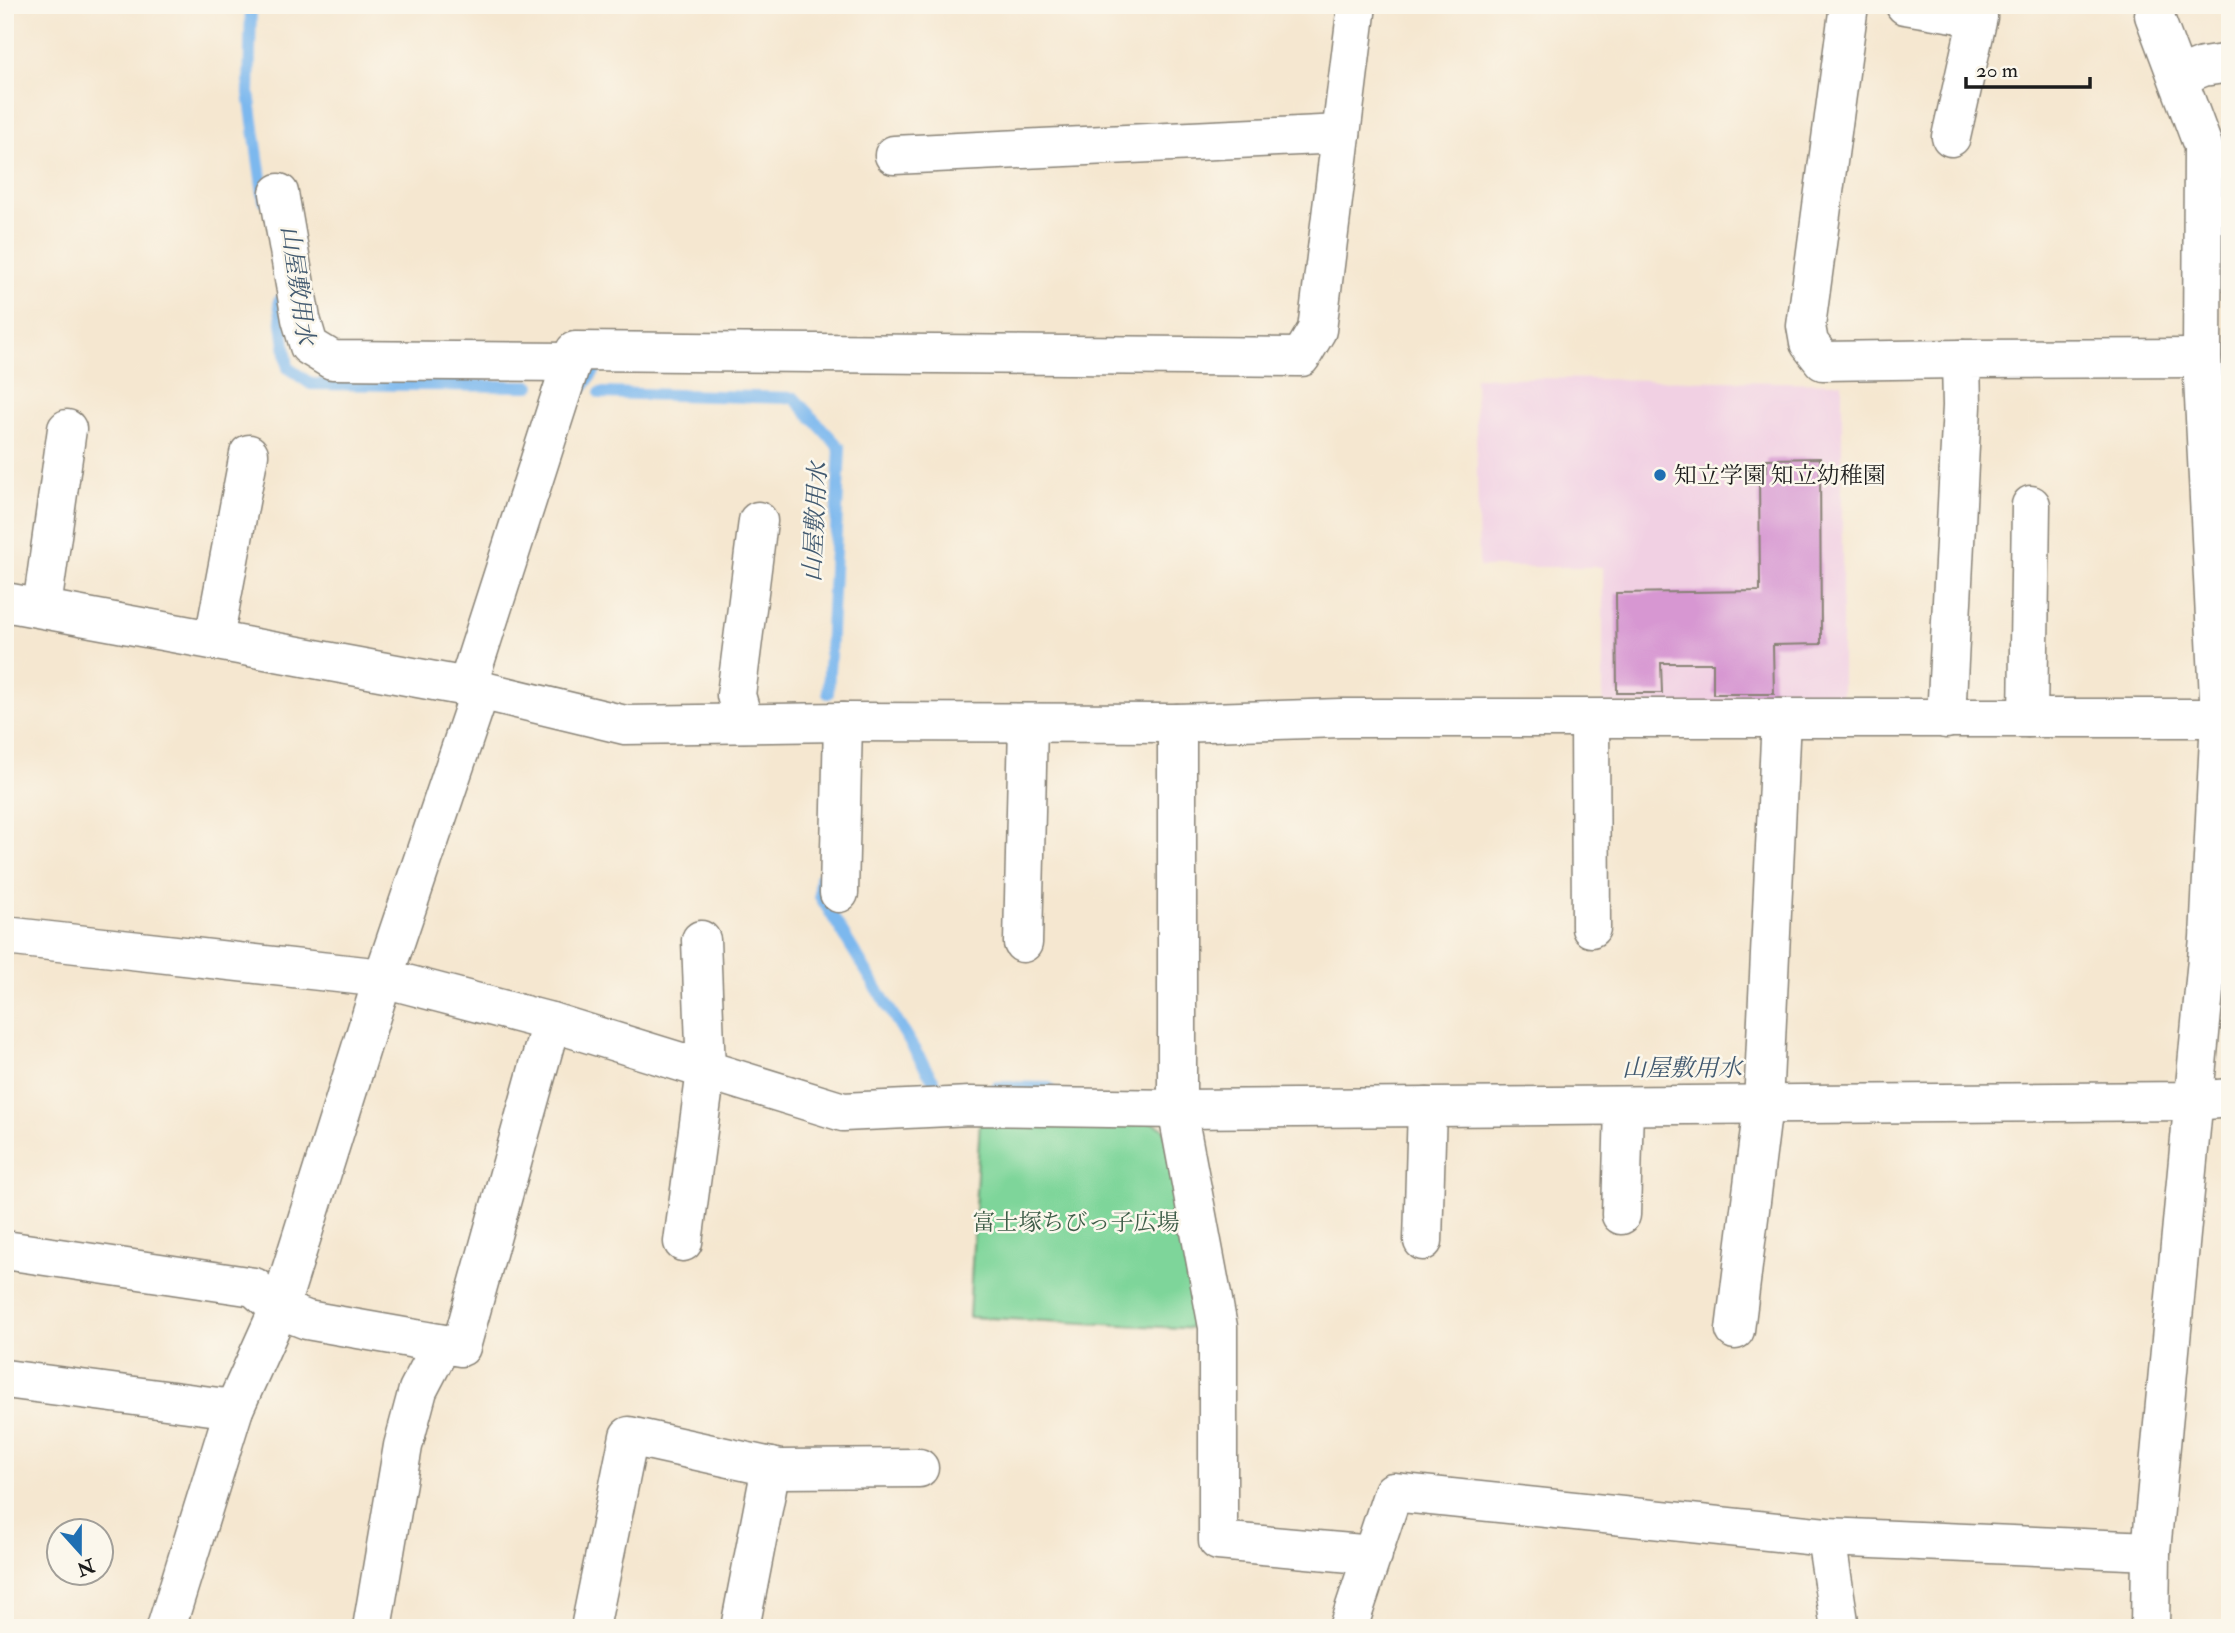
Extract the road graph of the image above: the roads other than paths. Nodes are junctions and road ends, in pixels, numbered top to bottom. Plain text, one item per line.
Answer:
1 (1357, 5) edge
2 (1849, 5) edge
3 (1905, 5) edge
4 (2156, 5) edge
5 (2230, 63) edge
6 (2178, 77) junction
7 (1341, 134) junction
8 (1951, 137) dead end
9 (894, 155) dead end
10 (279, 193) dead end
11 (2202, 358) junction
12 (1961, 359) junction
13 (572, 362) junction
14 (67, 429) dead end
15 (249, 454) dead end
16 (2031, 505) dead end
17 (758, 521) dead end
18 (5, 601) edge
19 (42, 607) junction
20 (214, 639) junction
21 (474, 689) junction
22 (1781, 718) junction
23 (2028, 718) junction
24 (2225, 718) edge
25 (1590, 719) junction
26 (1947, 719) junction
27 (843, 722) junction
28 (744, 723) junction
29 (1028, 723) junction
30 (1177, 723) junction
31 (839, 893) dead end
32 (1591, 928) dead end
33 (5, 936) edge
34 (701, 940) dead end
35 (1023, 943) dead end
36 (383, 978) junction
37 (551, 1022) junction
38 (706, 1072) junction
39 (2212, 1100) edge
40 (1763, 1105) junction
41 (1624, 1106) junction
42 (1427, 1107) junction
43 (1177, 1109) junction
44 (1621, 1215) dead end
45 (1423, 1241) dead end
46 (683, 1242) dead end
47 (5, 1250) edge
48 (279, 1309) junction
49 (1735, 1330) dead end
50 (442, 1344) junction
51 (5, 1379) edge
52 (234, 1409) junction
53 (771, 1467) junction
54 (919, 1468) dead end
55 (1826, 1537) junction
56 (2151, 1551) junction
57 (1373, 1555) junction
58 (166, 1628) edge
59 (372, 1628) edge
60 (590, 1628) edge
61 (740, 1628) edge
62 (1348, 1628) edge
63 (1840, 1628) edge
64 (2150, 1628) edge

1 - 7 street
2 - 12 street
3 - 8 street
4 - 6 street
5 - 6 street
6 - 11 street
7 - 9 street
7 - 13 street
10 - 13 street
11 - 12 street
11 - 24 street
12 - 26 street
13 - 21 street
14 - 19 street
15 - 20 street
16 - 23 street
17 - 28 street
18 - 19 street
19 - 20 street
20 - 21 street
21 - 28 street
21 - 36 street
22 - 25 street
22 - 26 street
22 - 40 street
23 - 24 street
23 - 26 street
24 - 39 street
25 - 30 street
25 - 32 street
27 - 28 street
27 - 29 street
27 - 31 street
29 - 30 street
29 - 35 street
30 - 43 street
33 - 36 street
34 - 38 street
36 - 37 street
36 - 48 street
37 - 38 street
37 - 50 street
38 - 43 street
38 - 46 street
39 - 40 street
39 - 56 street
40 - 41 street
40 - 49 street
41 - 42 street
41 - 44 street
42 - 43 street
42 - 45 street
43 - 57 street
47 - 48 street
48 - 50 street
48 - 52 street
50 - 59 street
51 - 52 street
52 - 58 street
53 - 54 street
53 - 60 street
53 - 61 street
55 - 56 street
55 - 57 street
55 - 63 street
56 - 64 street
57 - 62 street

